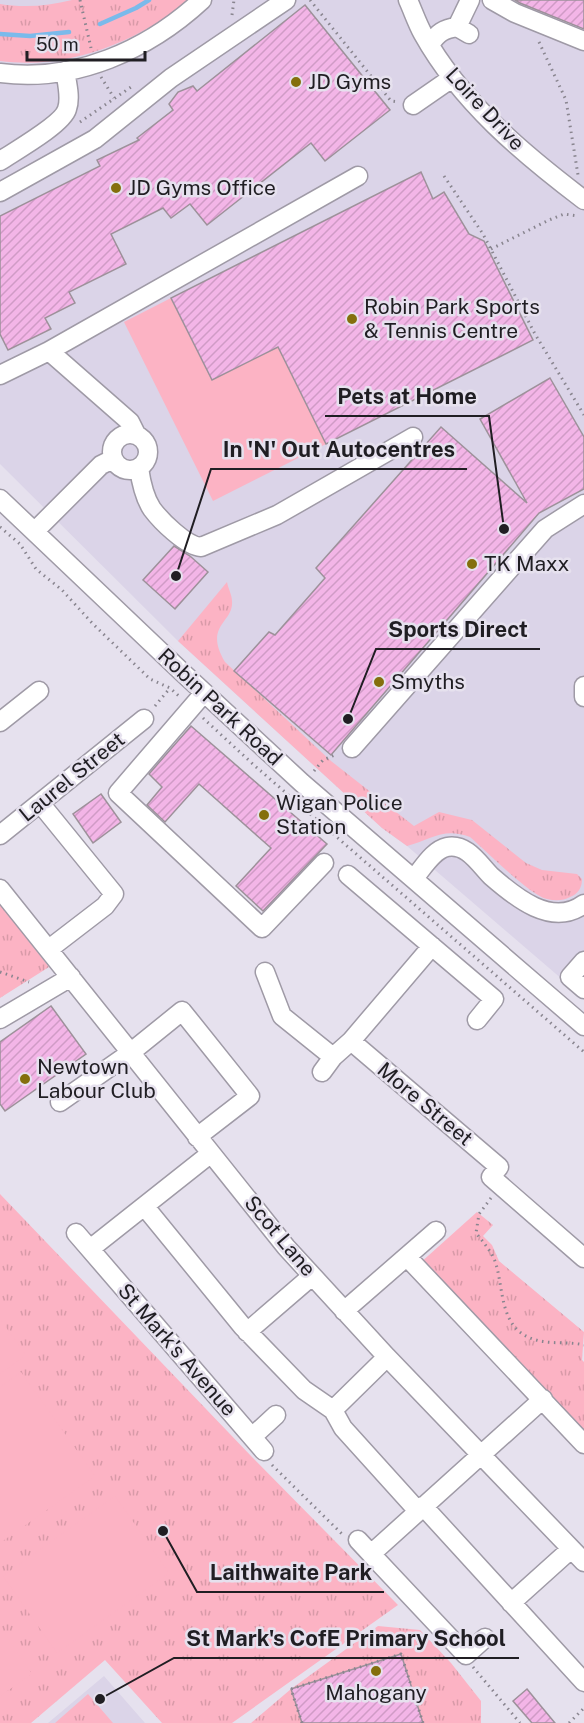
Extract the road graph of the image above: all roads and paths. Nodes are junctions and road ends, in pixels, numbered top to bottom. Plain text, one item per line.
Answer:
1 (202, 0) edge
2 (234, 0) edge
3 (286, 0) edge
4 (310, 0) edge
5 (408, 0) edge
6 (470, 0) edge
7 (492, 0) edge
8 (528, 18) junction
9 (227, 22) dead end
10 (584, 41) edge
11 (430, 44) junction
12 (65, 71) junction
13 (0, 73) edge
14 (143, 78) dead end
15 (452, 78) junction
16 (413, 105) joint
17 (72, 127) dead end
18 (0, 160) edge
19 (358, 176) dead end
20 (444, 176) dead end
21 (0, 192) edge
22 (582, 199) edge
23 (584, 217) edge
24 (490, 250) junction
25 (49, 351) junction
26 (0, 375) edge
27 (584, 415) edge
28 (135, 434) junction
29 (413, 438) dead end
30 (113, 459) junction
31 (139, 468) junction
32 (0, 499) edge
33 (584, 504) edge
34 (35, 531) junction
35 (584, 686) edge
36 (170, 688) dead end
37 (39, 692) dead end
38 (204, 693) junction
39 (584, 697) edge
40 (144, 719) joint
41 (0, 722) edge
42 (352, 748) joint
43 (302, 783) junction
44 (40, 803) junction
45 (0, 835) edge
46 (324, 863) dead end
47 (348, 875) dead end
48 (414, 878) junction
49 (0, 889) edge
50 (584, 904) edge
51 (432, 946) junction
52 (49, 949) junction
53 (584, 961) edge
54 (0, 972) edge
55 (266, 972) dead end
56 (70, 978) junction
57 (34, 984) dead end
58 (584, 989) edge
59 (0, 1019) edge
60 (477, 1020) dead end
61 (584, 1026) edge
62 (351, 1041) junction
63 (130, 1053) junction
64 (333, 1057) junction
65 (322, 1072) dead end
66 (60, 1102) dead end
67 (197, 1137) junction
68 (210, 1154) junction
69 (500, 1176) junction
70 (145, 1207) junction
71 (436, 1232) dead end
72 (76, 1233) dead end
73 (90, 1249) junction
74 (581, 1250) edge
75 (407, 1257) junction
76 (312, 1276) junction
77 (344, 1311) junction
78 (248, 1332) junction
79 (584, 1345) edge
80 (387, 1357) junction
81 (543, 1399) junction
82 (333, 1410) junction
83 (276, 1415) dead end
84 (258, 1444) junction
85 (584, 1444) edge
86 (480, 1454) junction
87 (420, 1508) junction
88 (358, 1540) joint
89 (371, 1554) junction
90 (578, 1556) edge
91 (511, 1603) junction
92 (485, 1638) dead end
93 (466, 1655) junction
94 (584, 1683) edge
95 (584, 1708) edge
96 (302, 1723) edge
97 (423, 1723) edge
98 (520, 1723) edge
99 (569, 1723) edge

1 - 12 street
2 - 9 path
3 - 21 street
4 - 16 path
5 - 11 street, Loire Drive
6 - 11 street
7 - 8 street
8 - 10 street
8 - 22 path
11 - 15 street, Loire Drive
12 - 13 street
12 - 18 street
14 - 17 path
15 - 16 street
15 - 22 street, Loire Drive
19 - 25 street
20 - 24 path
23 - 24 path
24 - 27 path
25 - 26 street
25 - 28 street
28 - 30 street
28 - 31 street
29 - 31 street
30 - 31 street
30 - 34 street
32 - 34 street, Robin Park Road
33 - 42 street
34 - 38 street, Robin Park Road
35 - 39 street
36 - 40 path
37 - 41 street
38 - 43 street, Robin Park Road
38 - 46 street
40 - 44 street, Laurel Street
42 - 43 path
43 - 48 street, Robin Park Road
44 - 45 street, Laurel Street
44 - 52 street
47 - 51 street
48 - 50 street
48 - 61 street, Robin Park Road
49 - 52 street, Scot Lane
51 - 60 street
51 - 62 street
52 - 56 street, Scot Lane
53 - 58 street
54 - 57 path
55 - 64 street
56 - 59 street
56 - 63 street, Scot Lane
62 - 64 street
62 - 69 street, More Street
63 - 66 street
63 - 67 street, Scot Lane
63 - 67 street
64 - 65 street
67 - 68 street, Scot Lane
68 - 70 street
68 - 76 street, Scot Lane
69 - 74 street, More Street
69 - 79 path
70 - 73 street
70 - 78 street
71 - 75 street
72 - 73 street, St Mark's Avenue
73 - 84 street, St Mark's Avenue
75 - 77 street
75 - 81 street
76 - 77 street, Scot Lane
76 - 78 street
77 - 80 street, Scot Lane
78 - 82 street
80 - 82 street
80 - 86 street, Scot Lane
81 - 85 street
81 - 86 street
82 - 87 street
83 - 84 street
84 - 88 path
86 - 87 street
86 - 90 street, Scot Lane
87 - 89 street
87 - 91 street
88 - 89 street
89 - 93 street
90 - 91 street
91 - 94 street
92 - 93 street
93 - 98 path
95 - 99 path
96 - 97 path

